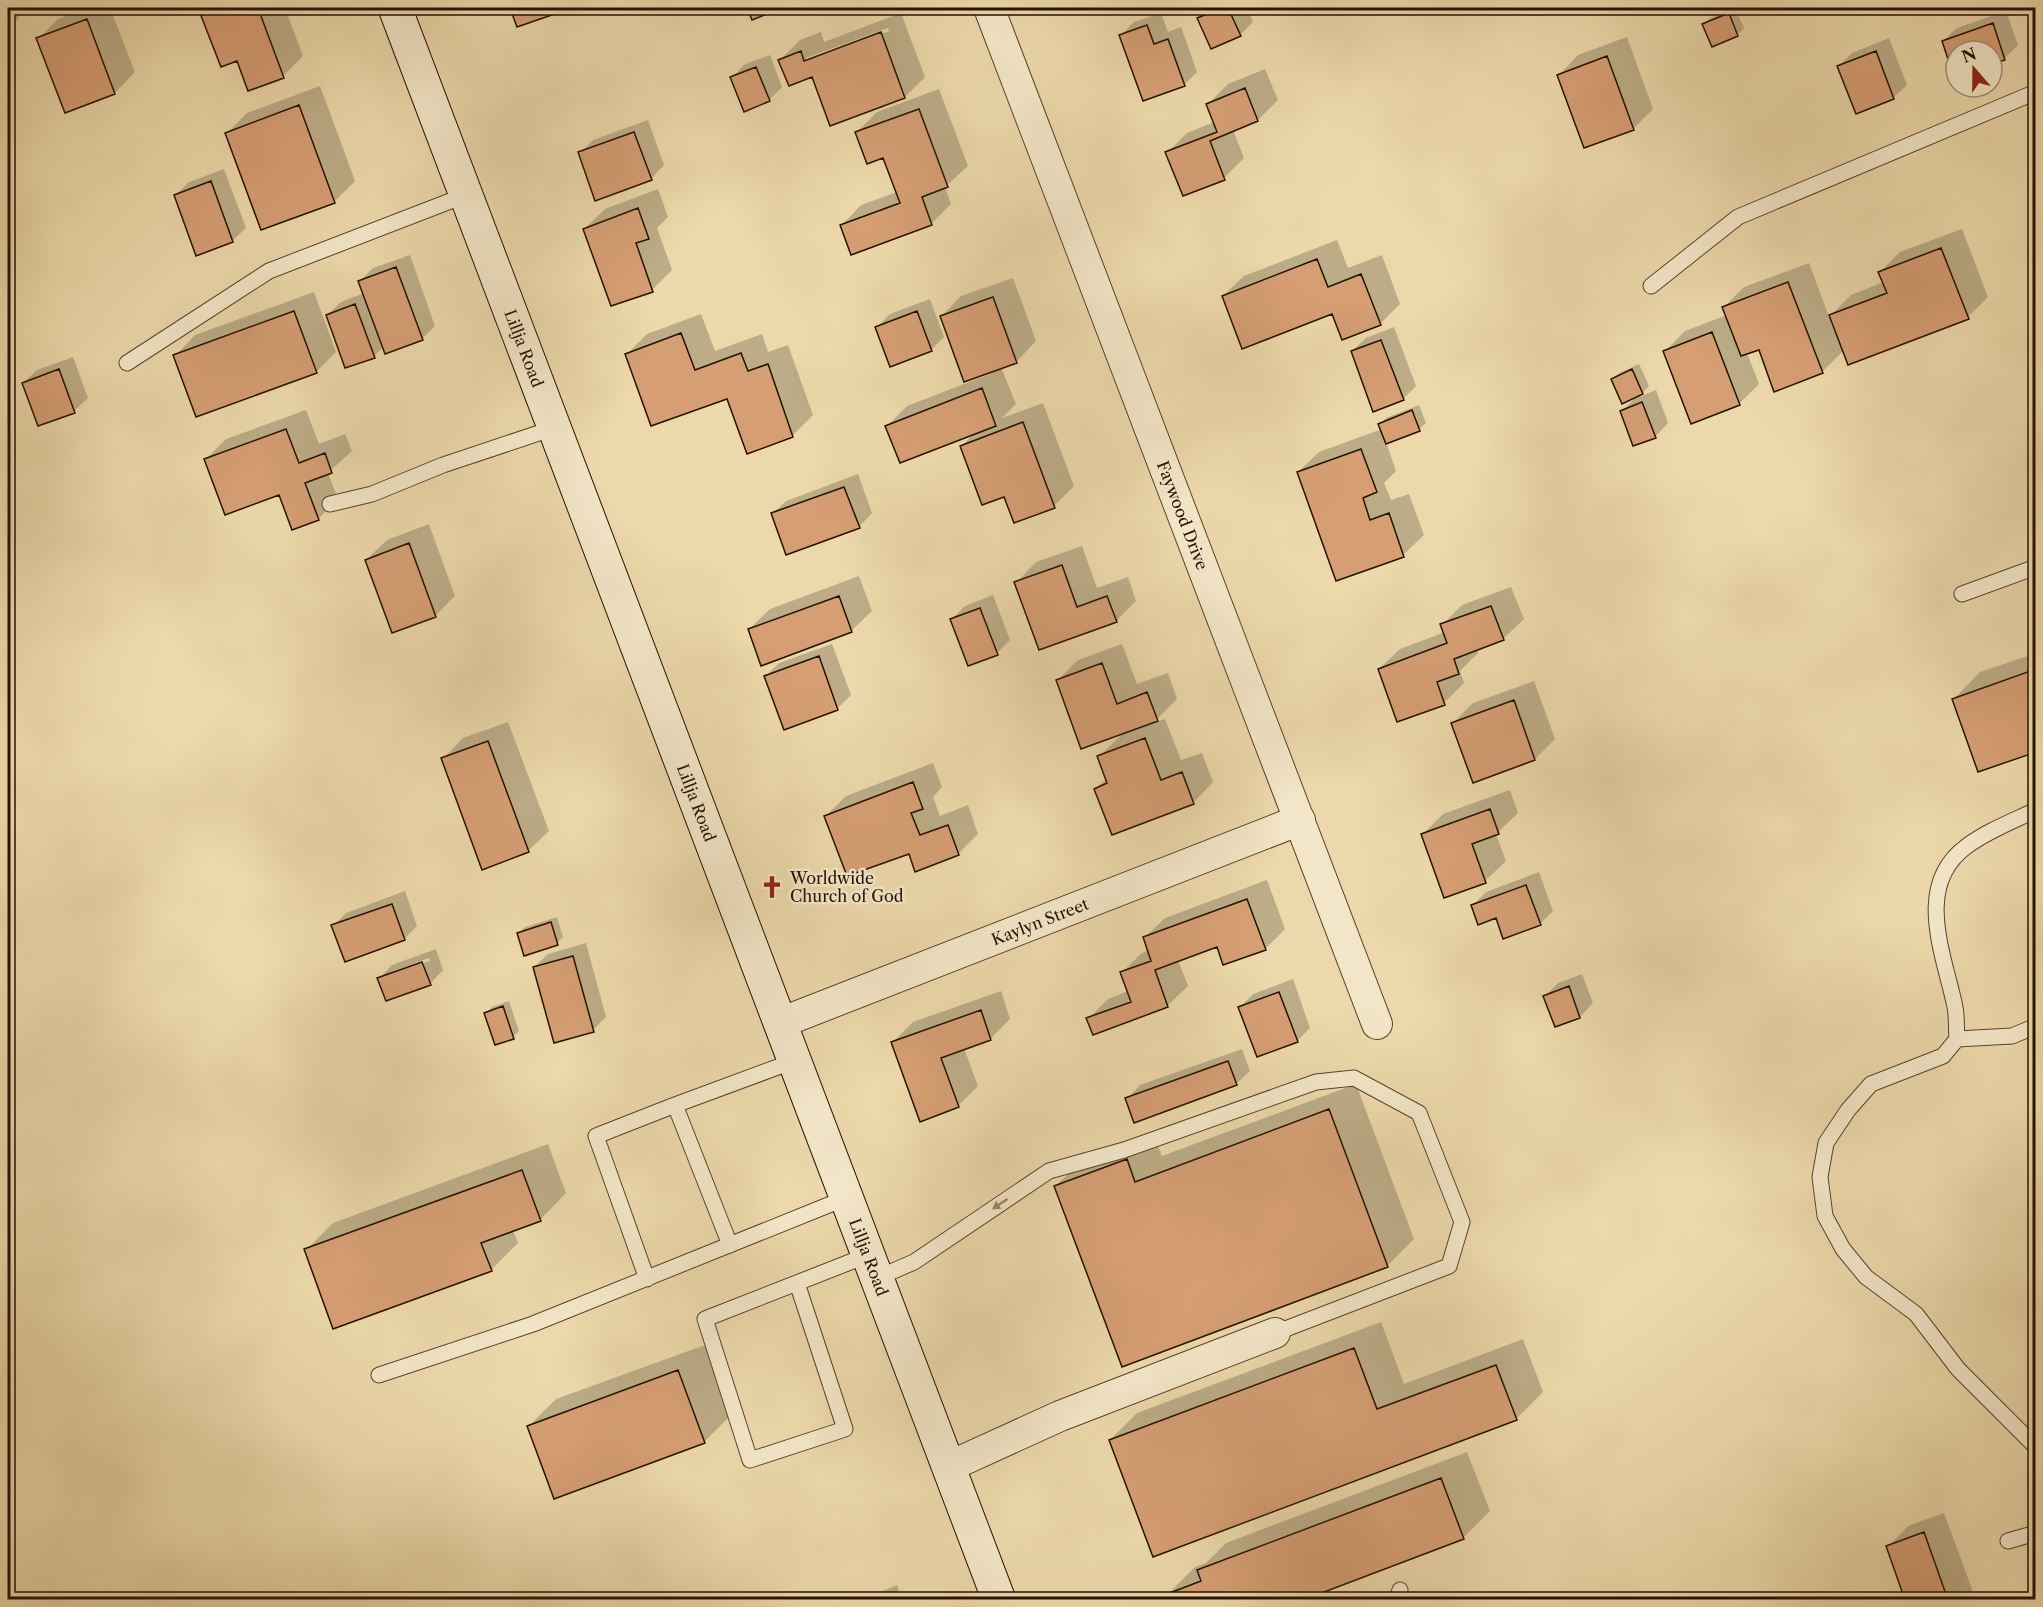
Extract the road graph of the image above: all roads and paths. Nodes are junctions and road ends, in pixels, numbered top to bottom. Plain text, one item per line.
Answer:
1 (395, 8) edge
2 (989, 8) edge
3 (2036, 92) edge
4 (466, 195) junction
5 (1652, 286) dead end
6 (127, 363) dead end
7 (554, 428) junction
8 (330, 504) dead end
9 (2036, 567) edge
10 (1962, 594) dead end
11 (2036, 810) edge
12 (1300, 820) junction
13 (780, 1023) junction
14 (1377, 1024) dead end
15 (2036, 1026) edge
16 (1957, 1039) junction
17 (794, 1061) junction
18 (675, 1105) junction
19 (846, 1198) junction
20 (730, 1245) junction
21 (872, 1267) junction
22 (647, 1279) junction
23 (796, 1283) junction
24 (1275, 1333) joint
25 (379, 1375) dead end
26 (2036, 1447) edge
27 (948, 1467) junction
28 (2036, 1533) edge
29 (2008, 1541) dead end
30 (999, 1599) edge

1 - 4 street, Lillja Road
2 - 12 street, Faywood Drive
3 - 5 lane
4 - 6 lane
4 - 7 street, Lillja Road
7 - 8 lane
7 - 13 street, Lillja Road
9 - 10 lane
11 - 16 lane
12 - 13 street, Kaylyn Street
12 - 14 street, Faywood Drive
13 - 17 street, Lillja Road
15 - 16 lane
16 - 26 lane
17 - 18 lane
17 - 19 street, Lillja Road
18 - 20 lane
18 - 22 lane
19 - 20 lane
19 - 21 street, Lillja Road
20 - 22 lane
21 - 23 lane
24 -> 21 lane
21 - 27 street, Lillja Road
22 - 25 lane
23 - 23 lane
24 - 27 street
27 - 30 street, Lillja Road
28 - 29 lane

